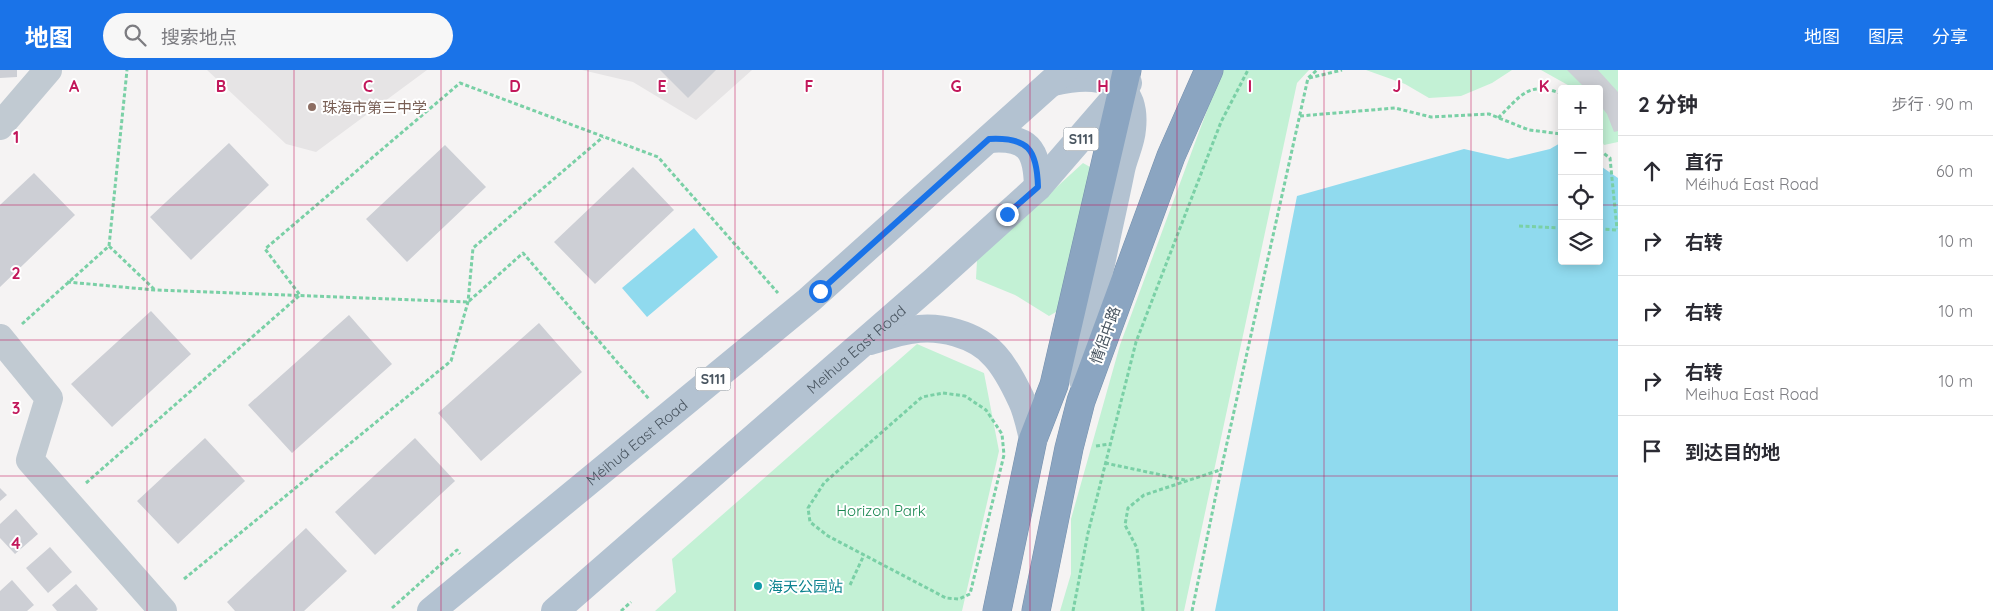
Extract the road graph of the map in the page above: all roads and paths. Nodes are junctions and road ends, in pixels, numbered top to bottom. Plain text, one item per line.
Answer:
1 (48, 70) edge
2 (126, 70) edge
3 (1209, 70) edge
4 (1248, 70) edge
5 (1317, 70) edge
6 (1342, 70) edge
7 (1059, 76) edge
8 (1129, 77) edge
9 (1308, 78) junction
10 (1558, 92) edge
11 (1300, 116) junction
12 (1498, 118) junction
13 (0, 126) edge
14 (1558, 134) edge
15 (603, 137) junction
16 (989, 139) junction
17 (1603, 153) edge
18 (1038, 187) junction
19 (1519, 226) dead end
20 (1558, 228) edge
21 (1603, 229) edge
22 (1618, 230) edge
23 (109, 246) junction
24 (66, 282) junction
25 (155, 290) junction
26 (300, 295) junction
27 (468, 302) junction
28 (795, 312) junction
29 (2, 340) edge
30 (862, 344) junction
31 (1081, 401) junction
32 (665, 418) junction
33 (1034, 439) junction
34 (1105, 463) junction
35 (1221, 470) junction
36 (1187, 481) junction
37 (86, 483) dead end
38 (864, 555) junction
39 (462, 556) dead end
40 (184, 579) dead end
41 (850, 585) dead end
42 (631, 602) dead end
43 (392, 608) dead end
44 (162, 611) edge
45 (431, 611) edge
46 (555, 611) edge
47 (621, 611) edge
48 (997, 611) edge
49 (1036, 611) edge
50 (1073, 611) edge
51 (1143, 611) edge
52 (1192, 611) edge

1 - 13 lane
2 - 23 path
3 - 31 highway, 情侶中路
4 - 34 path
5 - 9 path
6 - 9 path
7 - 8 main road
7 - 16 main road, Méihuá East Road / S111
8 - 18 main road, Meihua East Road / S111
8 - 31 main road
8 - 33 highway
9 - 11 path
10 - 12 path
11 - 12 path
11 - 35 path
12 - 14 path
15 - 26 path
15 - 27 path
15 - 28 path
16 - 18 main road
16 - 28 main road, Méihuá East Road / S111
17 - 22 path
18 - 30 main road, Meihua East Road / S111
19 - 20 path
21 - 22 path
23 - 24 path
23 - 25 path
24 - 25 path
24 - 29 path
25 - 26 path
26 - 27 path
26 - 37 path
27 - 32 path
27 - 40 path
28 - 32 main road, Méihuá East Road / S111
29 - 44 lane
30 - 33 main road
30 - 46 main road, Meihua East Road / S111
31 - 49 highway, 情侶中路
32 - 45 main road, Méihuá East Road / S111
33 - 48 highway
34 - 36 path
34 - 50 path
35 - 36 path
35 - 52 path
36 - 51 path
38 - 38 path
38 - 41 path
39 - 43 path
42 - 47 path

